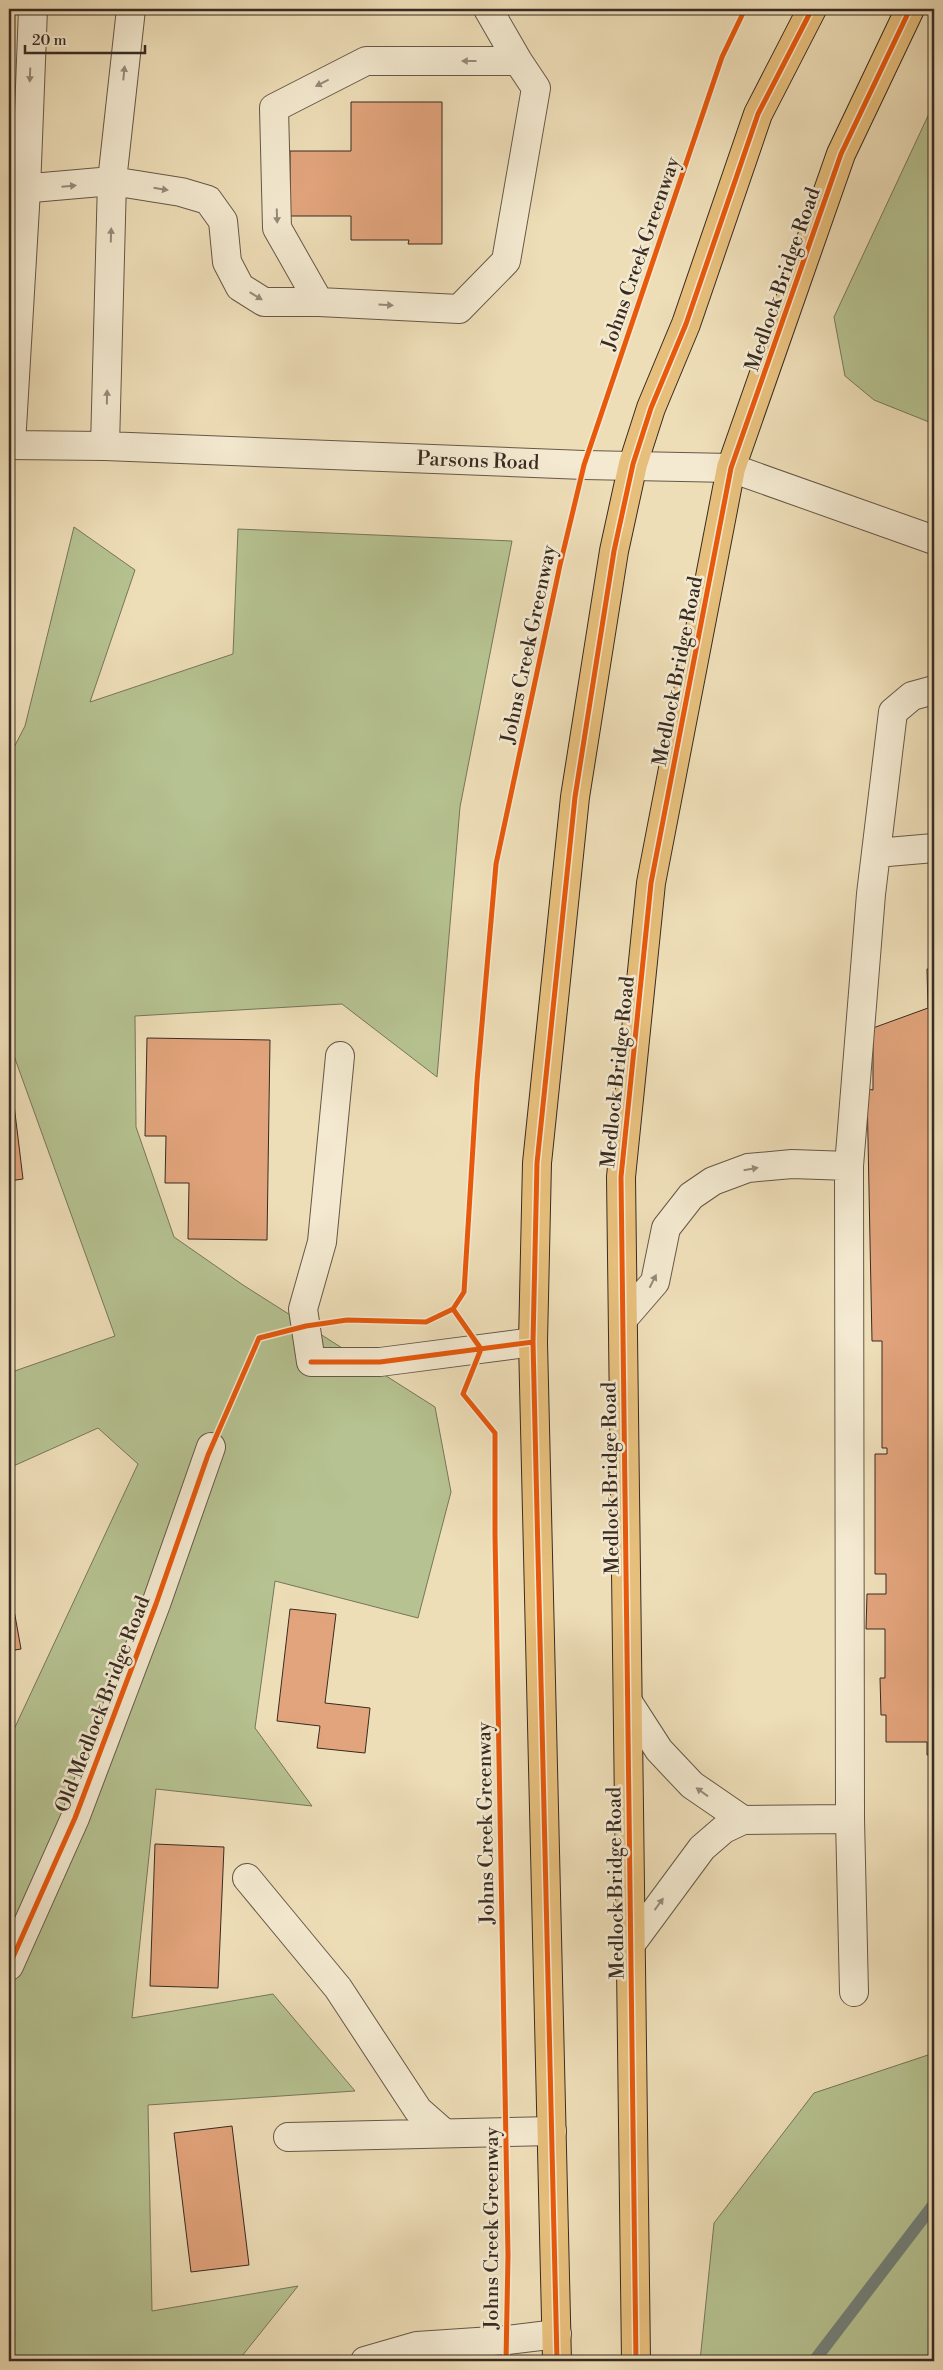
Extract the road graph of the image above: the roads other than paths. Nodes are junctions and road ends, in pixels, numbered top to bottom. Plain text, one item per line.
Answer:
1 (33, 9) edge
2 (131, 9) edge
3 (488, 9) edge
4 (812, 9) edge
5 (910, 9) edge
6 (518, 61) junction
7 (112, 181) junction
8 (17, 190) edge
9 (320, 302) junction
10 (10, 445) edge
11 (106, 446) junction
12 (633, 464) junction
13 (731, 468) junction
14 (934, 540) edge
15 (934, 690) edge
16 (934, 848) edge
17 (876, 853) junction
18 (340, 1056) dead end
19 (849, 1166) junction
20 (623, 1319) junction
21 (533, 1342) junction
22 (211, 1447) dead end
23 (628, 1702) junction
24 (850, 1819) junction
25 (743, 1820) junction
26 (247, 1878) dead end
27 (631, 1944) junction
28 (9, 1966) edge
29 (854, 1992) dead end
30 (552, 2131) junction
31 (443, 2132) junction
32 (288, 2137) dead end
33 (557, 2334) junction
34 (365, 2361) edge
35 (557, 2361) edge
36 (636, 2361) edge

1 -> 8 street
7 -> 2 street
3 - 6 street
4 - 12 highway
5 - 13 highway, Medlock Bridge Road
9 -> 6 street
6 -> 9 street
8 -> 7 street
7 -> 9 street
11 -> 7 street
8 - 10 street
10 - 11 street, Parsons Road
11 - 12 street, Parsons Road
12 - 13 street, Parsons Road
12 - 21 highway
13 - 14 street, Parsons Road
13 - 20 highway, Medlock Bridge Road
15 - 17 street
16 - 17 street
17 - 19 street
18 - 21 street
20 -> 19 street
19 - 24 street
20 - 23 highway, Medlock Bridge Road
21 - 30 highway
22 - 28 street, Old Medlock Bridge Road
25 -> 23 street
23 - 27 highway, Medlock Bridge Road
24 - 25 street
24 - 29 street
27 -> 25 street
26 - 31 street
27 - 36 highway, Medlock Bridge Road
30 - 31 street
30 - 33 highway
31 - 32 street
33 - 34 street
33 - 35 highway

